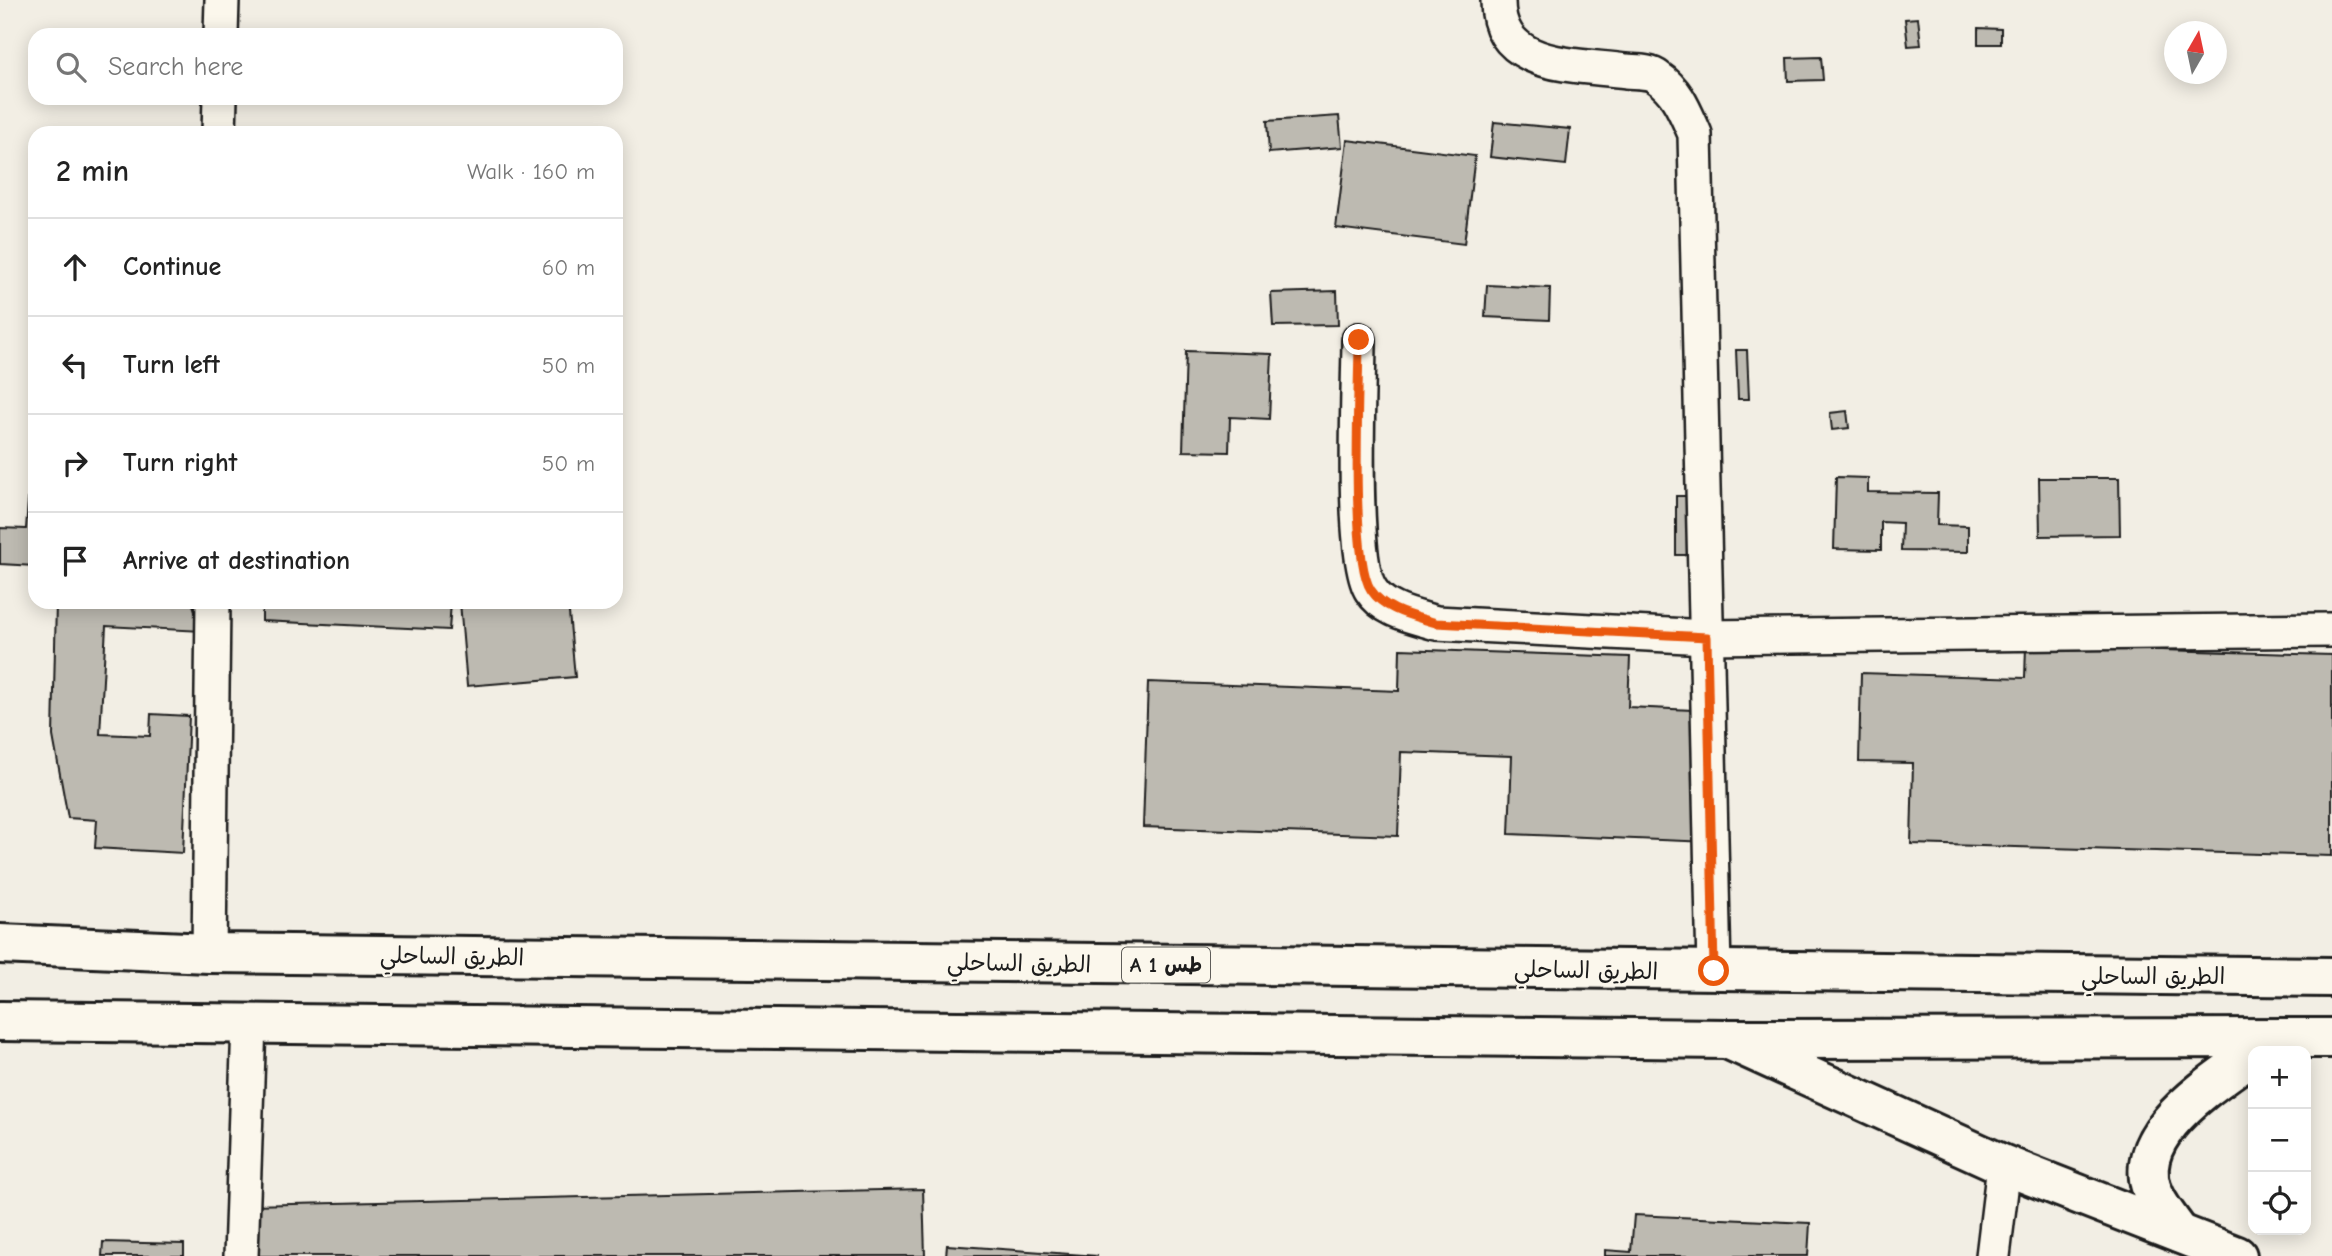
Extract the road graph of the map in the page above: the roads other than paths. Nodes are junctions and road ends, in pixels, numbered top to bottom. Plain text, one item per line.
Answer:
1 (222, 0) edge
2 (1498, 0) edge
3 (221, 28) edge
4 (220, 105) edge
5 (219, 126) edge
6 (1359, 340) dead end
7 (213, 609) edge
8 (2332, 630) edge
9 (1707, 637) junction
10 (0, 944) edge
11 (209, 953) junction
12 (1714, 971) junction
13 (2332, 977) edge
14 (0, 1021) edge
15 (248, 1023) junction
16 (2332, 1038) edge
17 (1727, 1039) junction
18 (2276, 1046) edge
19 (2248, 1048) edge
20 (2248, 1058) edge
21 (2004, 1165) junction
22 (2179, 1233) junction
23 (241, 1256) edge
24 (1993, 1256) edge
25 (2237, 1256) edge

1 - 3 street
2 - 9 street
4 - 5 street
6 - 9 street
7 - 11 street
8 - 9 street
9 - 12 street
10 - 11 main road, الطريق الساحلي / A 1 طس
11 - 12 main road, الطريق الساحلي / A 1 طس
12 - 13 main road, الطريق الساحلي / A 1 طس
14 - 15 main road
15 - 17 main road
15 - 23 street
16 - 18 main road
17 - 19 main road
17 - 21 main road
20 - 22 main road
21 - 22 main road
21 - 24 street
22 - 25 main road

